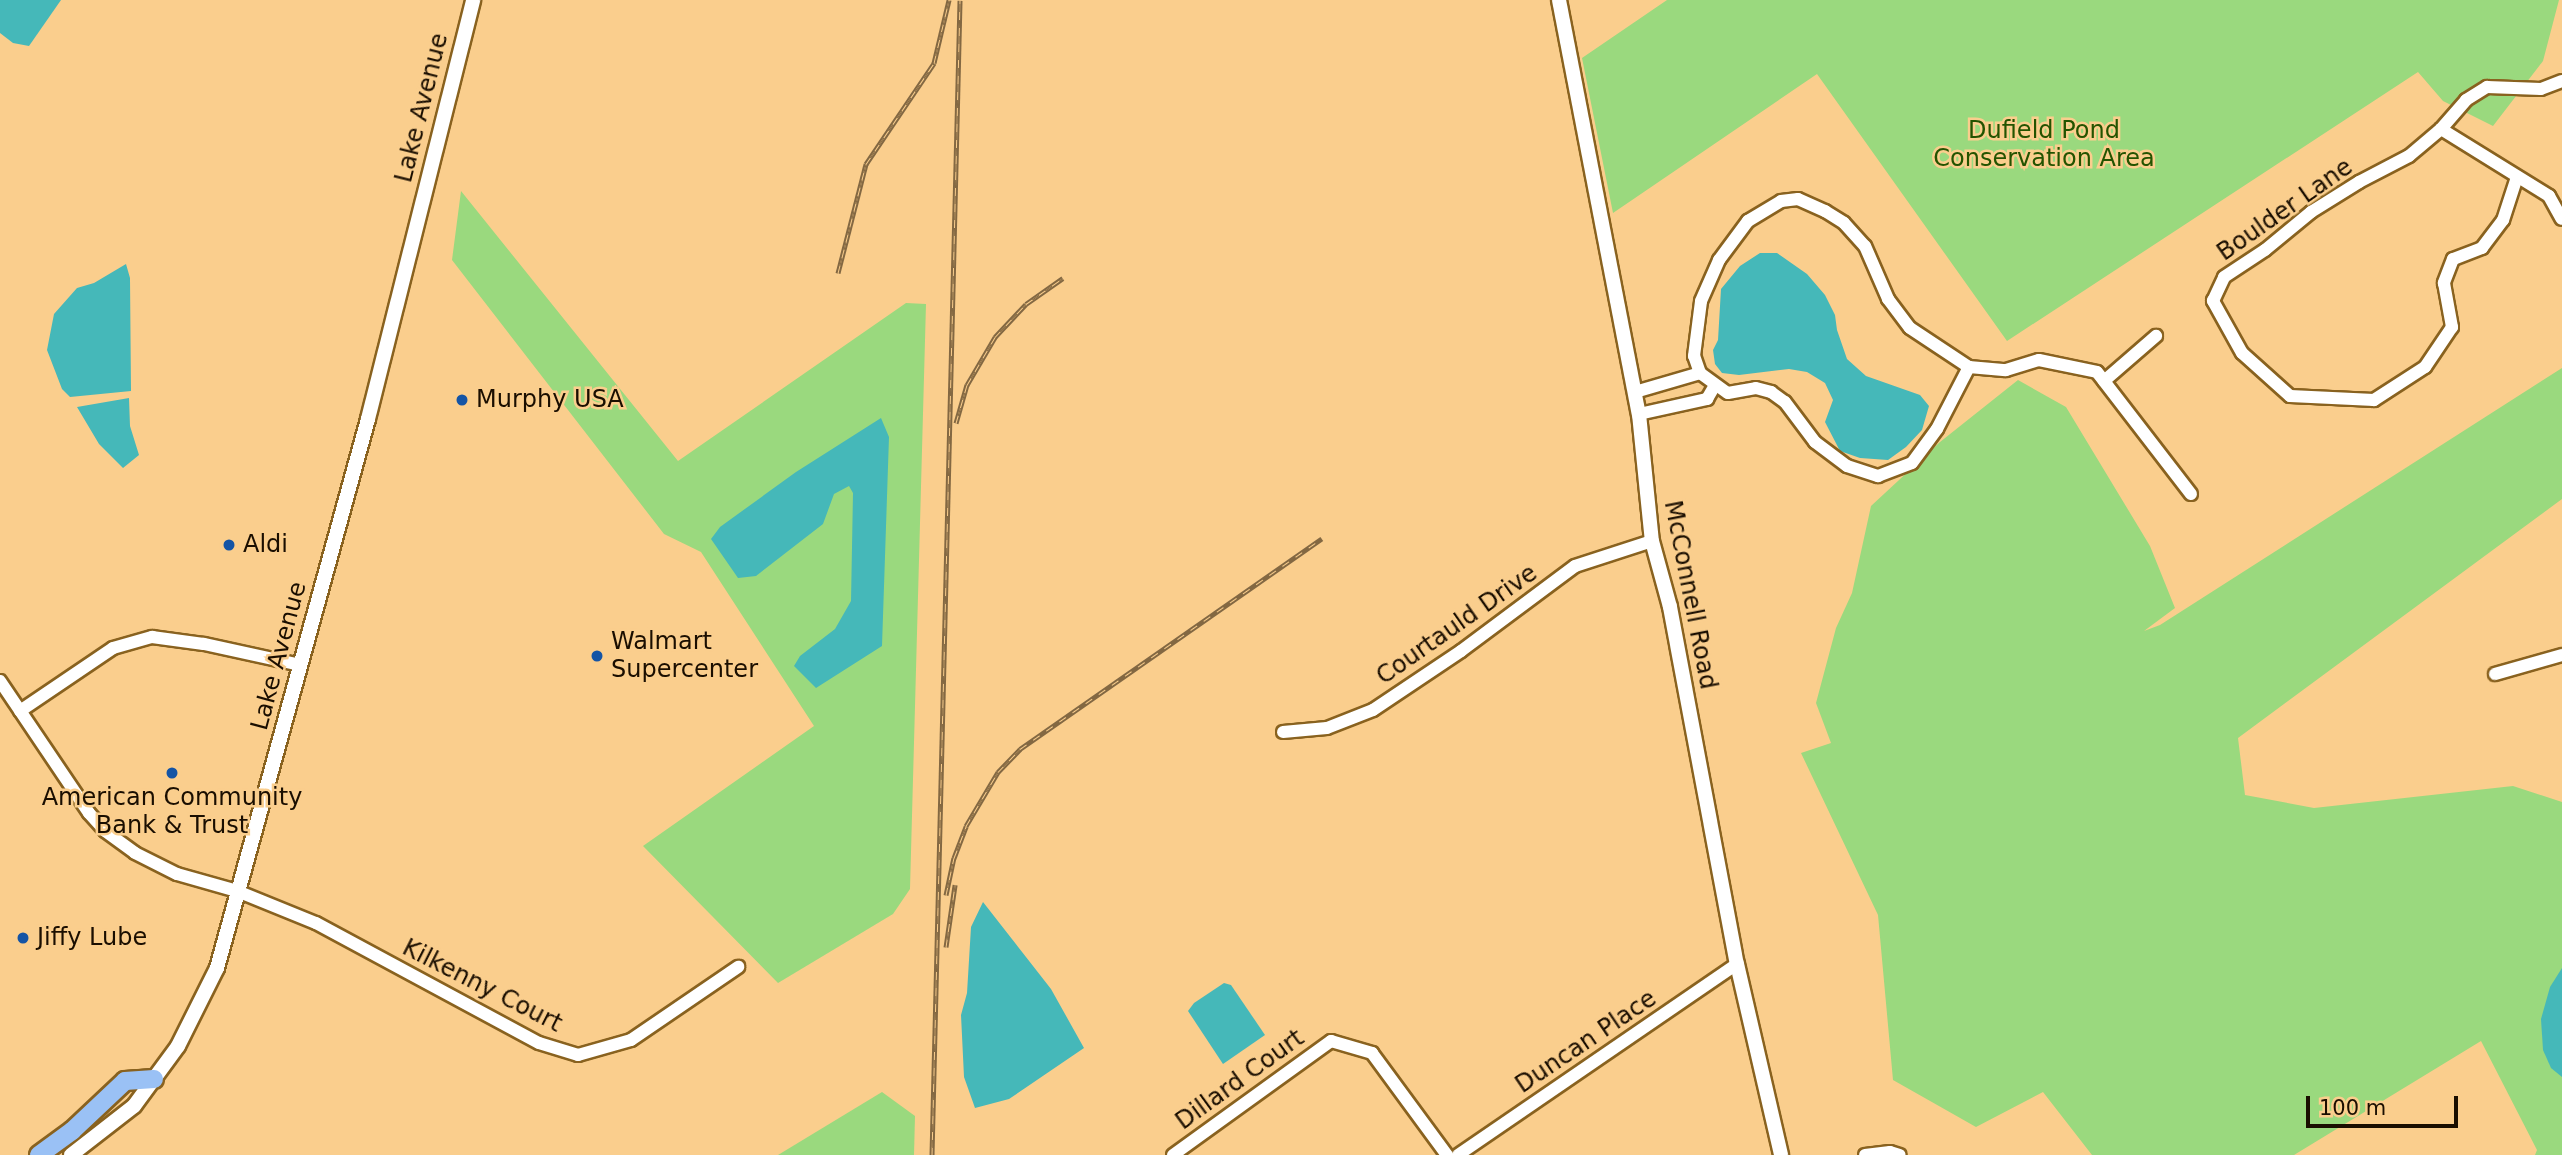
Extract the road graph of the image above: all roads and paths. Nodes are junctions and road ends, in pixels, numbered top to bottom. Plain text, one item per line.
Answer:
1 (473, 0) edge
2 (1559, 0) edge
3 (2562, 81) edge
4 (2441, 129) junction
5 (2516, 177) junction
6 (2562, 219) edge
7 (2155, 336) dead end
8 (1969, 367) junction
9 (1700, 373) junction
10 (2104, 382) junction
11 (1715, 385) junction
12 (1635, 392) junction
13 (1639, 414) junction
14 (2191, 494) dead end
15 (1652, 541) junction
16 (2562, 655) edge
17 (300, 665) junction
18 (2495, 674) dead end
19 (0, 681) edge
20 (20, 711) junction
21 (1283, 732) dead end
22 (237, 891) junction
23 (1737, 964) junction
24 (738, 967) dead end
25 (154, 1079) junction
26 (39, 1155) edge
27 (71, 1155) edge
28 (1173, 1155) edge
29 (1447, 1155) edge
30 (1458, 1155) edge
31 (1781, 1155) edge
32 (1865, 1155) edge
33 (1900, 1155) edge

1 - 17 street, Lake Avenue
2 - 12 street, McConnell Road
3 - 4 street
4 - 5 street
4 - 5 street, Boulder Lane
5 - 6 street
7 - 10 street
8 - 9 street
8 - 10 street
8 - 11 street
9 - 11 street
9 - 12 street
10 - 14 street
11 - 13 street
12 - 13 street, McConnell Road
13 - 15 street, McConnell Road
15 - 21 street, Courtauld Drive
15 - 23 street, McConnell Road
16 - 18 street
17 - 20 street
17 - 22 street, Lake Avenue
19 - 20 street, Kilkenny Court
20 - 22 street, Kilkenny Court
22 - 24 street, Kilkenny Court
22 - 25 street, Lake Avenue
23 - 30 street, Duncan Place
23 - 31 street, McConnell Road
25 - 26 main road
25 - 27 street, Lake Avenue
28 - 29 street, Dillard Court
32 - 33 street

